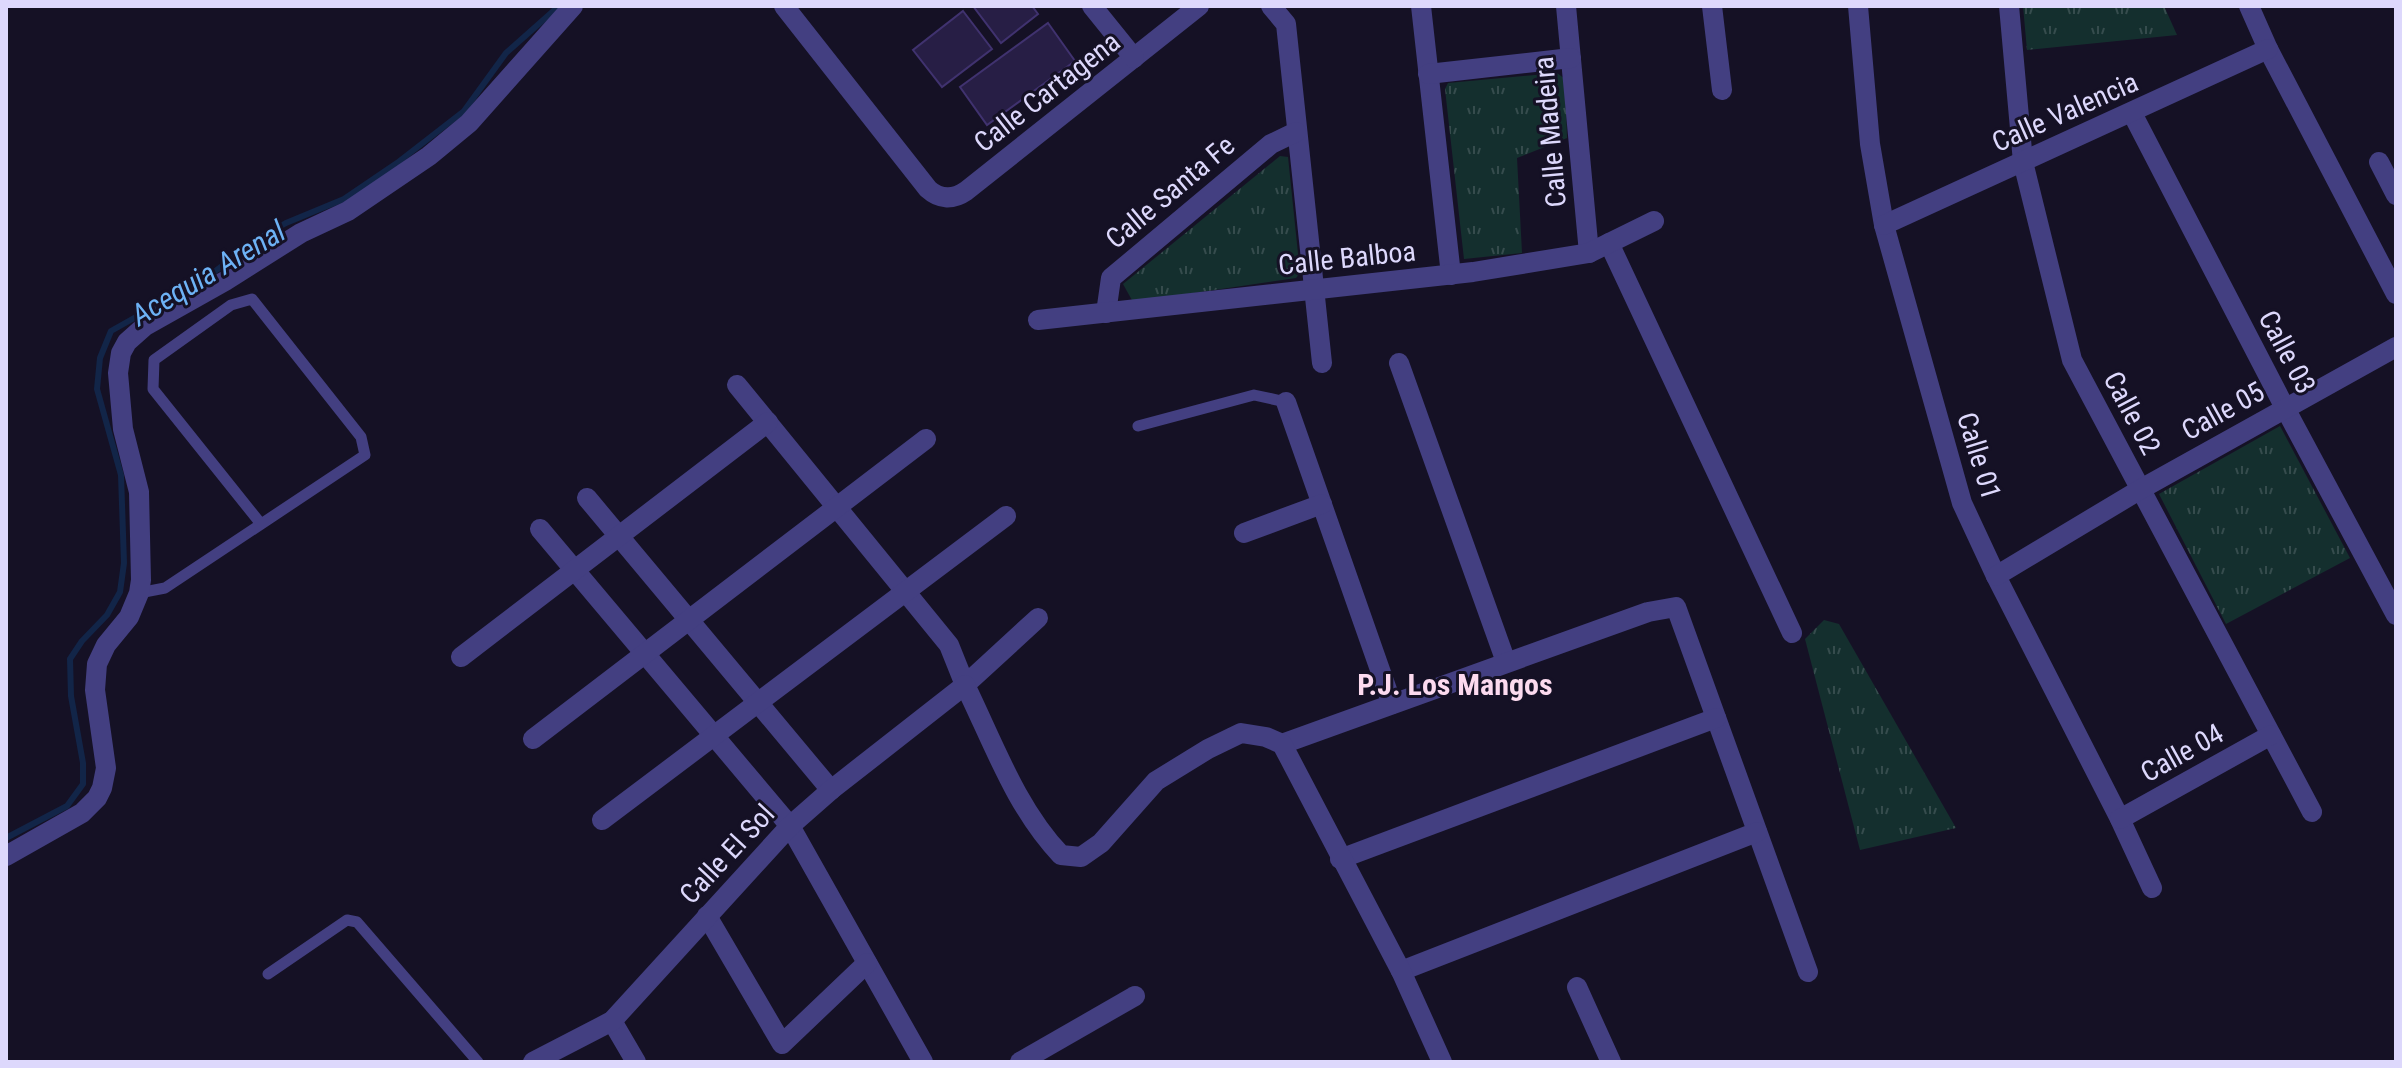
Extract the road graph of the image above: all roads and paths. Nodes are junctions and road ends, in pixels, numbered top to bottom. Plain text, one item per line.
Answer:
1 (573, 6) edge
2 (784, 6) edge
3 (1092, 6) edge
4 (1199, 6) edge
5 (1271, 6) edge
6 (1421, 6) edge
7 (1566, 6) edge
8 (1712, 6) edge
9 (1858, 6) edge
10 (2009, 6) edge
11 (2249, 6) edge
12 (2268, 49) junction
13 (1134, 58) junction
14 (1571, 58) junction
15 (1428, 74) junction
16 (1722, 90) dead end
17 (2132, 113) junction
18 (1296, 132) junction
19 (2023, 162) junction
20 (2379, 162) dead end
21 (2396, 195) edge
22 (1654, 221) dead end
23 (1884, 225) junction
24 (1609, 243) junction
25 (1589, 253) junction
26 (1451, 275) junction
27 (1313, 290) junction
28 (2396, 294) edge
29 (1106, 313) junction
30 (1038, 320) dead end
31 (2396, 347) edge
32 (1322, 363) dead end
33 (1399, 363) dead end
34 (737, 385) dead end
35 (1286, 402) joint
36 (2285, 408) junction
37 (768, 422) junction
38 (1138, 426) dead end
39 (926, 439) dead end
40 (2141, 489) junction
41 (587, 498) dead end
42 (1322, 504) junction
43 (837, 507) junction
44 (1006, 516) dead end
45 (261, 524) junction
46 (540, 529) dead end
47 (1244, 533) dead end
48 (617, 536) junction
49 (575, 569) junction
50 (1996, 576) junction
51 (905, 591) junction
52 (139, 593) junction
53 (2396, 615) edge
54 (1038, 618) dead end
55 (691, 621) junction
56 (1792, 633) dead end
57 (645, 655) junction
58 (461, 657) dead end
59 (1506, 662) junction
60 (965, 685) junction
61 (758, 702) junction
62 (1392, 704) junction
63 (1716, 718) junction
64 (714, 735) junction
65 (2271, 735) junction
66 (533, 739) dead end
67 (1282, 744) junction
68 (831, 790) junction
69 (2312, 812) dead end
70 (2120, 819) junction
71 (602, 820) dead end
72 (790, 826) junction
73 (1757, 832) junction
74 (6, 856) edge
75 (1340, 859) junction
76 (2152, 888) dead end
77 (707, 916) junction
78 (867, 963) junction
79 (1401, 971) junction
80 (1808, 972) dead end
81 (268, 974) dead end
82 (1577, 987) dead end
83 (1135, 996) dead end
84 (612, 1021) junction
85 (478, 1062) edge
86 (533, 1062) edge
87 (636, 1062) edge
88 (923, 1062) edge
89 (1020, 1062) edge
90 (1442, 1062) edge
91 (1611, 1062) edge

1 - 52 street
2 - 13 street, Calle Cartagena
3 - 13 street
4 - 13 street, Calle Cartagena
5 - 18 street
6 - 15 street
7 - 14 street, Calle Madeira
8 - 16 street
9 - 23 street, Calle 01
10 - 19 street, Calle 02
11 - 12 street
12 - 17 street, Calle Valencia
12 - 28 street
14 - 15 street
14 - 25 street, Calle Madeira
15 - 26 street
17 - 19 street, Calle Valencia
17 - 36 street, Calle 03
18 - 27 street
18 - 29 street, Calle Santa Fe
19 - 23 street, Calle Valencia
19 - 40 street, Calle 02
20 - 21 street
22 - 24 street, Calle Balboa
23 - 50 street, Calle 01
24 - 25 street, Calle Balboa
24 - 56 street
25 - 26 street, Calle Balboa
26 - 27 street, Calle Balboa
27 - 29 street, Calle Balboa
27 - 32 street
29 - 30 street, Calle Balboa
31 - 36 street, Calle 05
33 - 59 street
34 - 37 street
35 - 38 lane
35 - 42 street
36 - 40 street, Calle 05
36 - 53 street, Calle 03
37 - 43 street
37 - 48 street
39 - 43 street
40 - 50 street, Calle 05
40 - 65 street, Calle 02
41 - 48 street
42 - 47 street
42 - 62 street
43 - 51 street
43 - 55 street
44 - 51 street
45 - 45 lane
45 - 52 lane
46 - 49 street
48 - 49 street
48 - 55 street
49 - 57 street
49 - 58 street
50 - 70 street, Calle 01
51 - 60 street
51 - 61 street
52 - 74 street
54 - 60 street, Calle El Sol
55 - 57 street
55 - 61 street
57 - 64 street
57 - 66 street
59 - 62 street
59 - 63 street
60 - 67 street
60 - 68 street, Calle El Sol
61 - 64 street
61 - 68 street
62 - 67 street
63 - 73 street
63 - 75 street
64 - 71 street
64 - 72 street
65 - 69 street, Calle 02
65 - 70 street, Calle 04
67 - 75 street
68 - 72 street, Calle El Sol
70 - 76 street, Calle 01
72 - 77 street, Calle El Sol
72 - 78 street
73 - 79 street
73 - 80 street
75 - 79 street
77 - 78 street
77 - 84 street, Calle El Sol
78 - 88 street
79 - 90 street
81 - 85 lane
82 - 91 street
83 - 89 street
84 - 86 street, Calle El Sol
84 - 87 street

